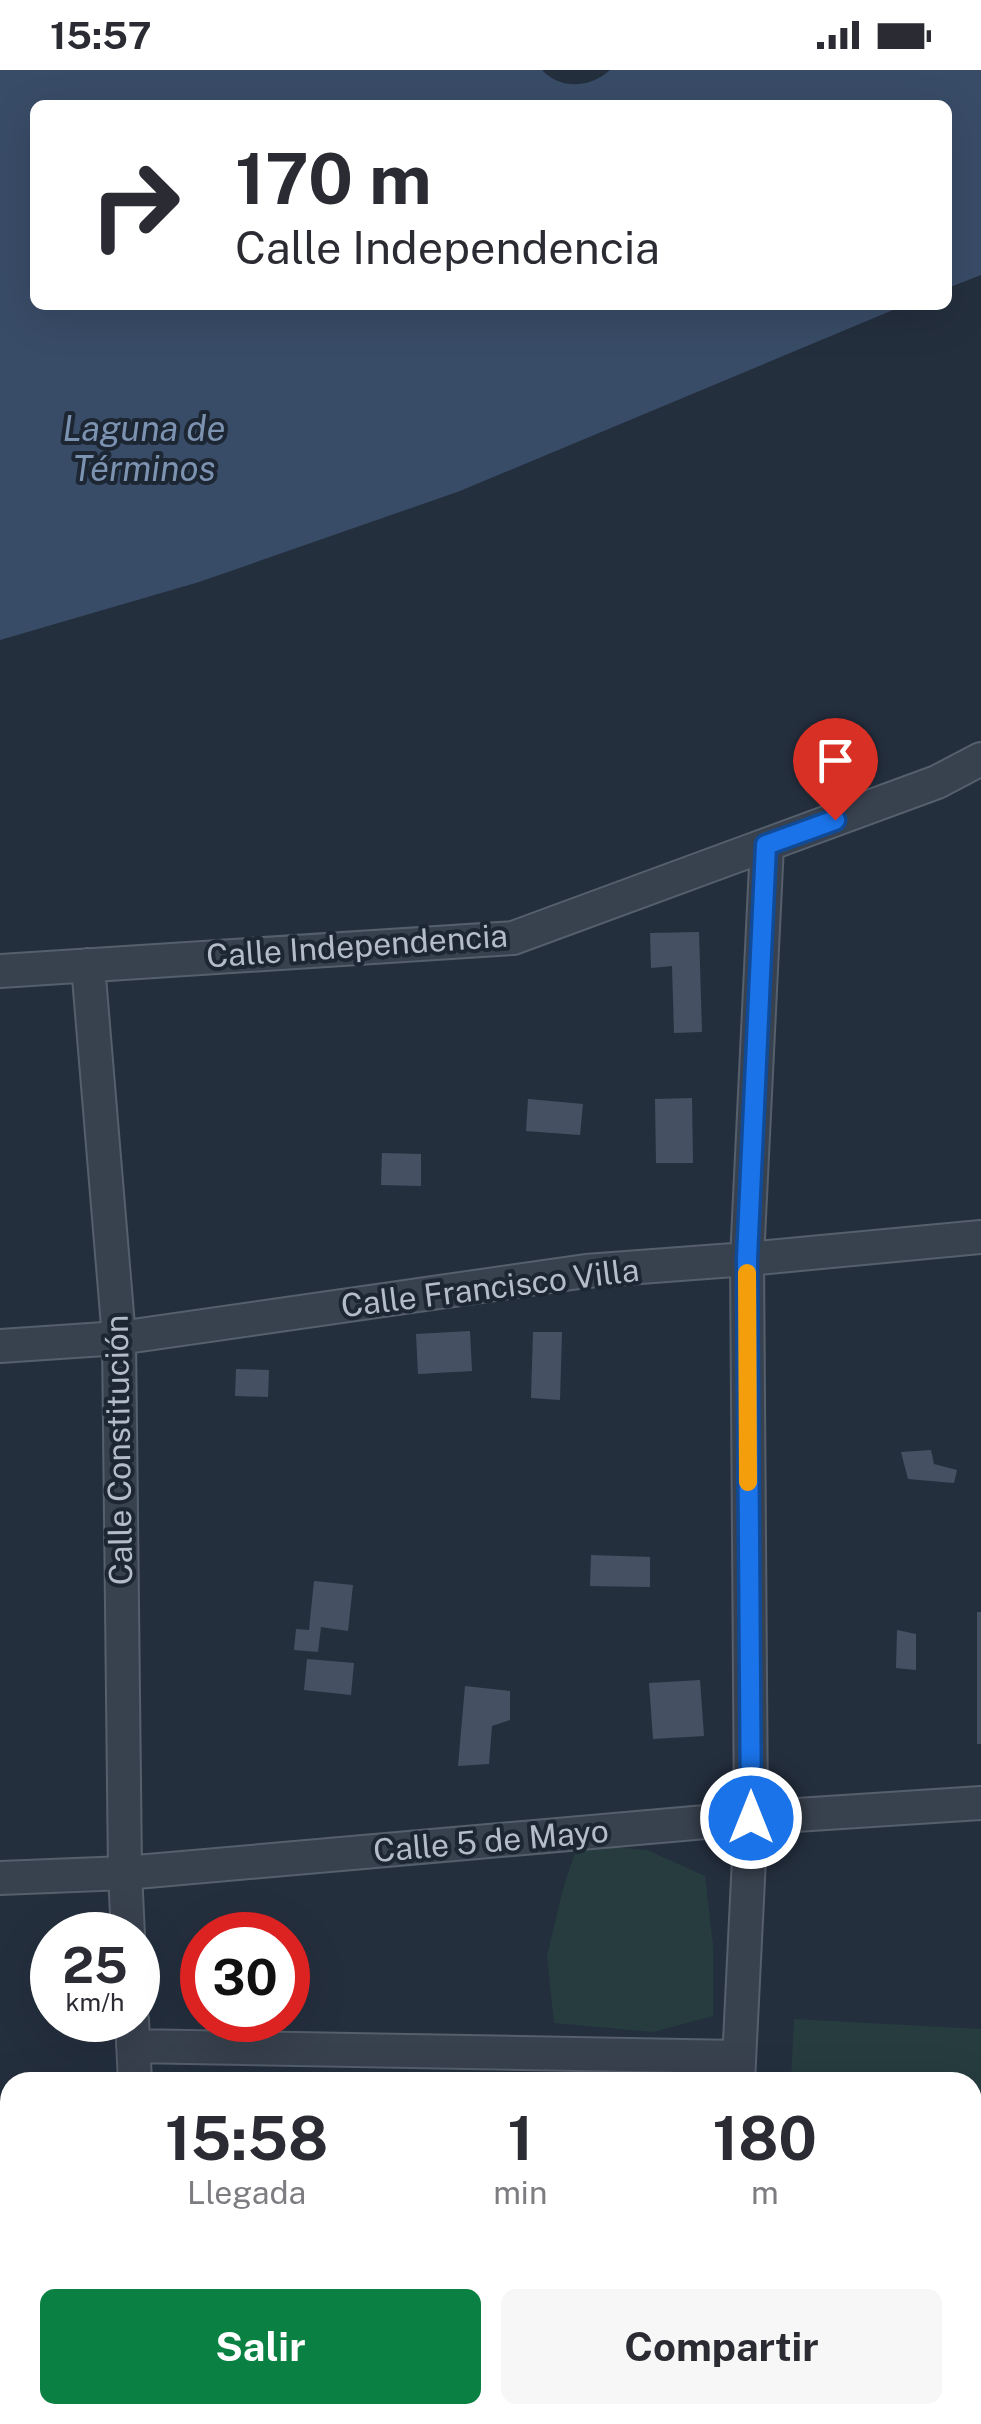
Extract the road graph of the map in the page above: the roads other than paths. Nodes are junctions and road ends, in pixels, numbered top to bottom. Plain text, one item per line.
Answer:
1 (981, 759) edge
2 (766, 845) junction
3 (88, 965) junction
4 (0, 971) edge
5 (981, 1237) edge
6 (747, 1259) junction
7 (119, 1338) junction
8 (0, 1346) edge
9 (981, 1802) edge
10 (751, 1818) junction
11 (125, 1873) junction
12 (0, 1878) edge
13 (127, 1912) edge
14 (160, 2035) edge
15 (133, 2042) edge
16 (738, 2070) edge
17 (134, 2072) edge

1 - 2 street, Calle Independencia
2 - 3 street, Calle Independencia
2 - 6 street
3 - 4 street, Calle Independencia
3 - 7 street, Calle Constitución
5 - 6 street, Calle Francisco Villa
6 - 7 street, Calle Francisco Villa
6 - 10 street
7 - 8 street, Calle Francisco Villa
7 - 11 street, Calle Constitución
9 - 10 street, Calle 5 de Mayo
10 - 11 street, Calle 5 de Mayo
10 - 16 street
11 - 12 street, Calle 5 de Mayo
11 - 13 street, Calle Constitución
14 - 16 street
15 - 17 street

